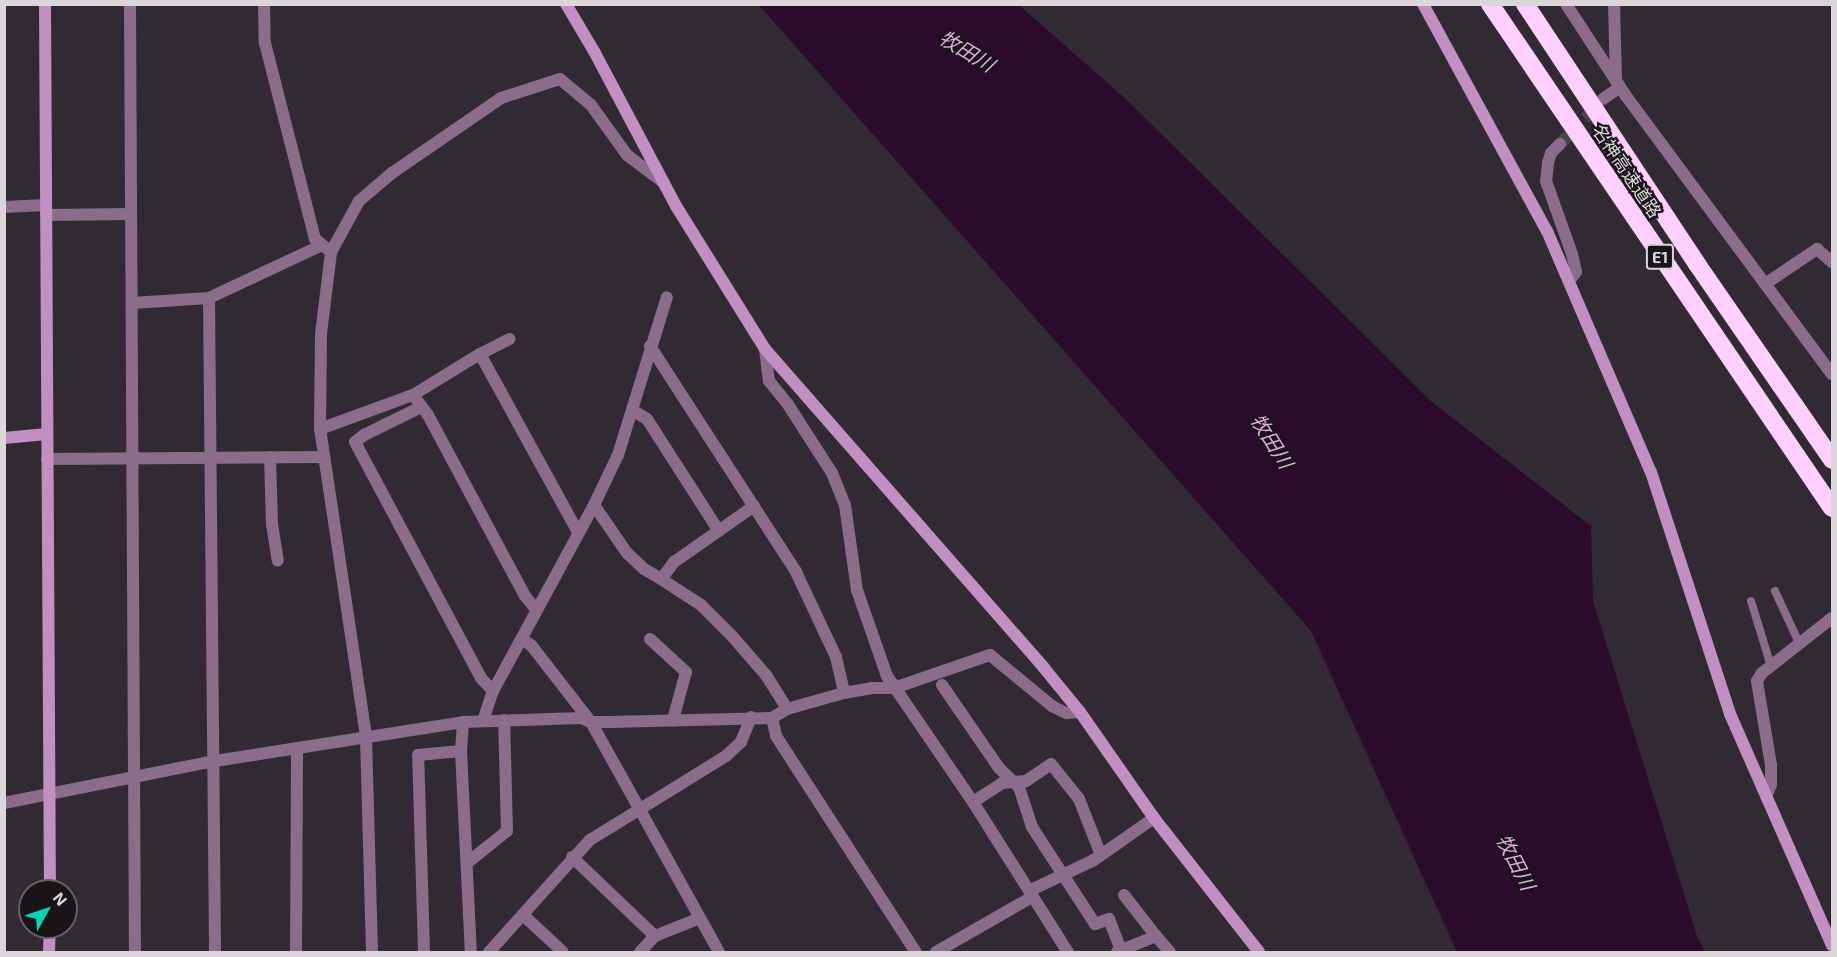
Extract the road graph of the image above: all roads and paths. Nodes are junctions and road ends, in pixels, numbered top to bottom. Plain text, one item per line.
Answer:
1 (45, 4) edge
2 (130, 4) edge
3 (264, 4) edge
4 (566, 4) edge
5 (1423, 4) edge
6 (1490, 4) edge
7 (1525, 4) edge
8 (1566, 4) edge
9 (1614, 4) edge
10 (1618, 85) junction
11 (1603, 99) tunnel mouth
12 (1560, 144) tunnel mouth
13 (664, 183) junction
14 (4, 207) edge
15 (46, 210) junction
16 (131, 214) junction
17 (326, 248) junction
18 (1833, 262) edge
19 (1569, 281) junction
20 (1765, 284) junction
21 (667, 297) dead end
22 (209, 298) junction
23 (132, 303) junction
24 (509, 339) dead end
25 (650, 345) junction
26 (765, 348) junction
27 (480, 354) junction
28 (1831, 369) edge
29 (413, 395) junction
30 (421, 407) junction
31 (632, 410) junction
32 (320, 429) junction
33 (47, 434) junction
34 (4, 438) edge
35 (270, 457) junction
36 (322, 457) junction
37 (133, 458) junction
38 (212, 458) junction
39 (47, 459) junction
40 (1833, 460) edge
41 (594, 505) junction
42 (754, 506) junction
43 (1833, 508) edge
44 (719, 531) junction
45 (578, 532) junction
46 (278, 561) dead end
47 (661, 579) junction
48 (1775, 591) dead end
49 (1751, 601) dead end
50 (536, 609) junction
51 (1833, 618) edge
52 (522, 639) junction
53 (650, 639) dead end
54 (1799, 643) junction
55 (1771, 666) junction
56 (942, 685) dead end
57 (894, 688) junction
58 (493, 691) junction
59 (844, 693) junction
60 (787, 709) junction
61 (1080, 712) junction
62 (751, 717) junction
63 (772, 718) junction
64 (504, 720) junction
65 (673, 720) junction
66 (483, 721) junction
67 (463, 722) junction
68 (591, 722) junction
69 (366, 736) junction
70 (297, 748) junction
71 (461, 751) junction
72 (216, 762) junction
73 (135, 777) junction
74 (1012, 781) junction
75 (51, 792) junction
76 (1766, 796) junction
77 (4, 802) edge
78 (973, 802) junction
79 (640, 810) junction
80 (1154, 818) junction
81 (1101, 855) junction
82 (572, 857) junction
83 (467, 863) junction
84 (1062, 875) junction
85 (50, 879) edge
86 (1031, 894) junction
87 (1124, 895) dead end
88 (523, 915) junction
89 (700, 918) junction
90 (656, 936) junction
91 (1156, 936) junction
92 (1833, 945) edge
93 (135, 952) edge
94 (215, 952) edge
95 (296, 952) edge
96 (372, 952) edge
97 (424, 952) edge
98 (471, 952) edge
99 (489, 952) edge
100 (563, 952) edge
101 (640, 952) edge
102 (718, 952) edge
103 (915, 952) edge
104 (936, 952) edge
105 (1068, 952) edge
106 (1119, 952) edge
107 (1170, 952) edge
108 (1259, 952) edge

1 - 15 street
2 - 16 street
3 - 17 street
4 - 13 street
5 - 19 street
6 - 43 highway, 名神高速道路 / E1
7 - 40 highway, 名神高速道路 / E1
8 - 10 street
9 - 10 street
10 - 11 street
10 - 20 street
12 - 19 street
13 - 17 street
13 - 26 street
14 - 15 street
15 - 16 street
15 - 33 street
16 - 23 street
17 - 22 street
17 - 32 street
18 - 20 street
19 - 76 street
20 - 28 street
21 - 25 street
22 - 23 street
22 - 38 street
23 - 37 street
24 - 27 street
25 - 31 street
25 - 42 street
26 - 57 street
26 - 61 street
27 - 29 street
27 - 45 street
29 - 30 street
29 - 32 street
30 - 50 street
30 - 58 street
31 - 41 street
31 - 44 street
32 - 36 street
33 - 34 street
33 - 39 street
35 - 36 street
35 - 38 street
35 - 46 street
36 - 69 street
37 - 38 street
37 - 39 street
37 - 73 street
38 - 72 street
39 - 75 street
41 - 45 street
41 - 47 street
42 - 44 street
42 - 59 street
44 - 47 street
45 - 50 street
47 - 60 street
48 - 54 lane
49 - 55 lane
50 - 52 street
51 - 54 street
52 - 58 street
52 - 68 street
53 - 65 street
54 - 55 street
55 - 76 street
56 - 74 street
57 - 59 street
57 - 61 street
57 - 78 street
58 - 66 street
59 - 60 street
60 - 63 street
61 - 80 street
62 - 63 street
62 - 65 street
62 - 79 street
63 - 103 street
64 - 66 street
64 - 68 street
64 - 83 street
65 - 68 street
66 - 67 street
67 - 69 street
67 - 71 street
68 - 79 street
69 - 70 street
69 - 96 street
70 - 72 street
70 - 95 street
71 - 83 street
71 - 97 street
72 - 73 street
72 - 94 street
73 - 75 street
73 - 93 street
74 - 78 street
74 - 81 street
74 - 84 street
75 - 77 street
75 - 85 street
76 - 92 street
78 - 86 street
79 - 82 street
79 - 89 street
80 - 81 street
80 - 108 street
81 - 84 street
82 - 88 street
82 - 90 street
83 - 98 street
84 - 86 street
84 - 106 street
86 - 104 street
86 - 105 street
87 - 91 street
88 - 99 street
88 - 100 street
89 - 90 street
89 - 102 street
90 - 101 street
91 - 106 street
91 - 107 street

